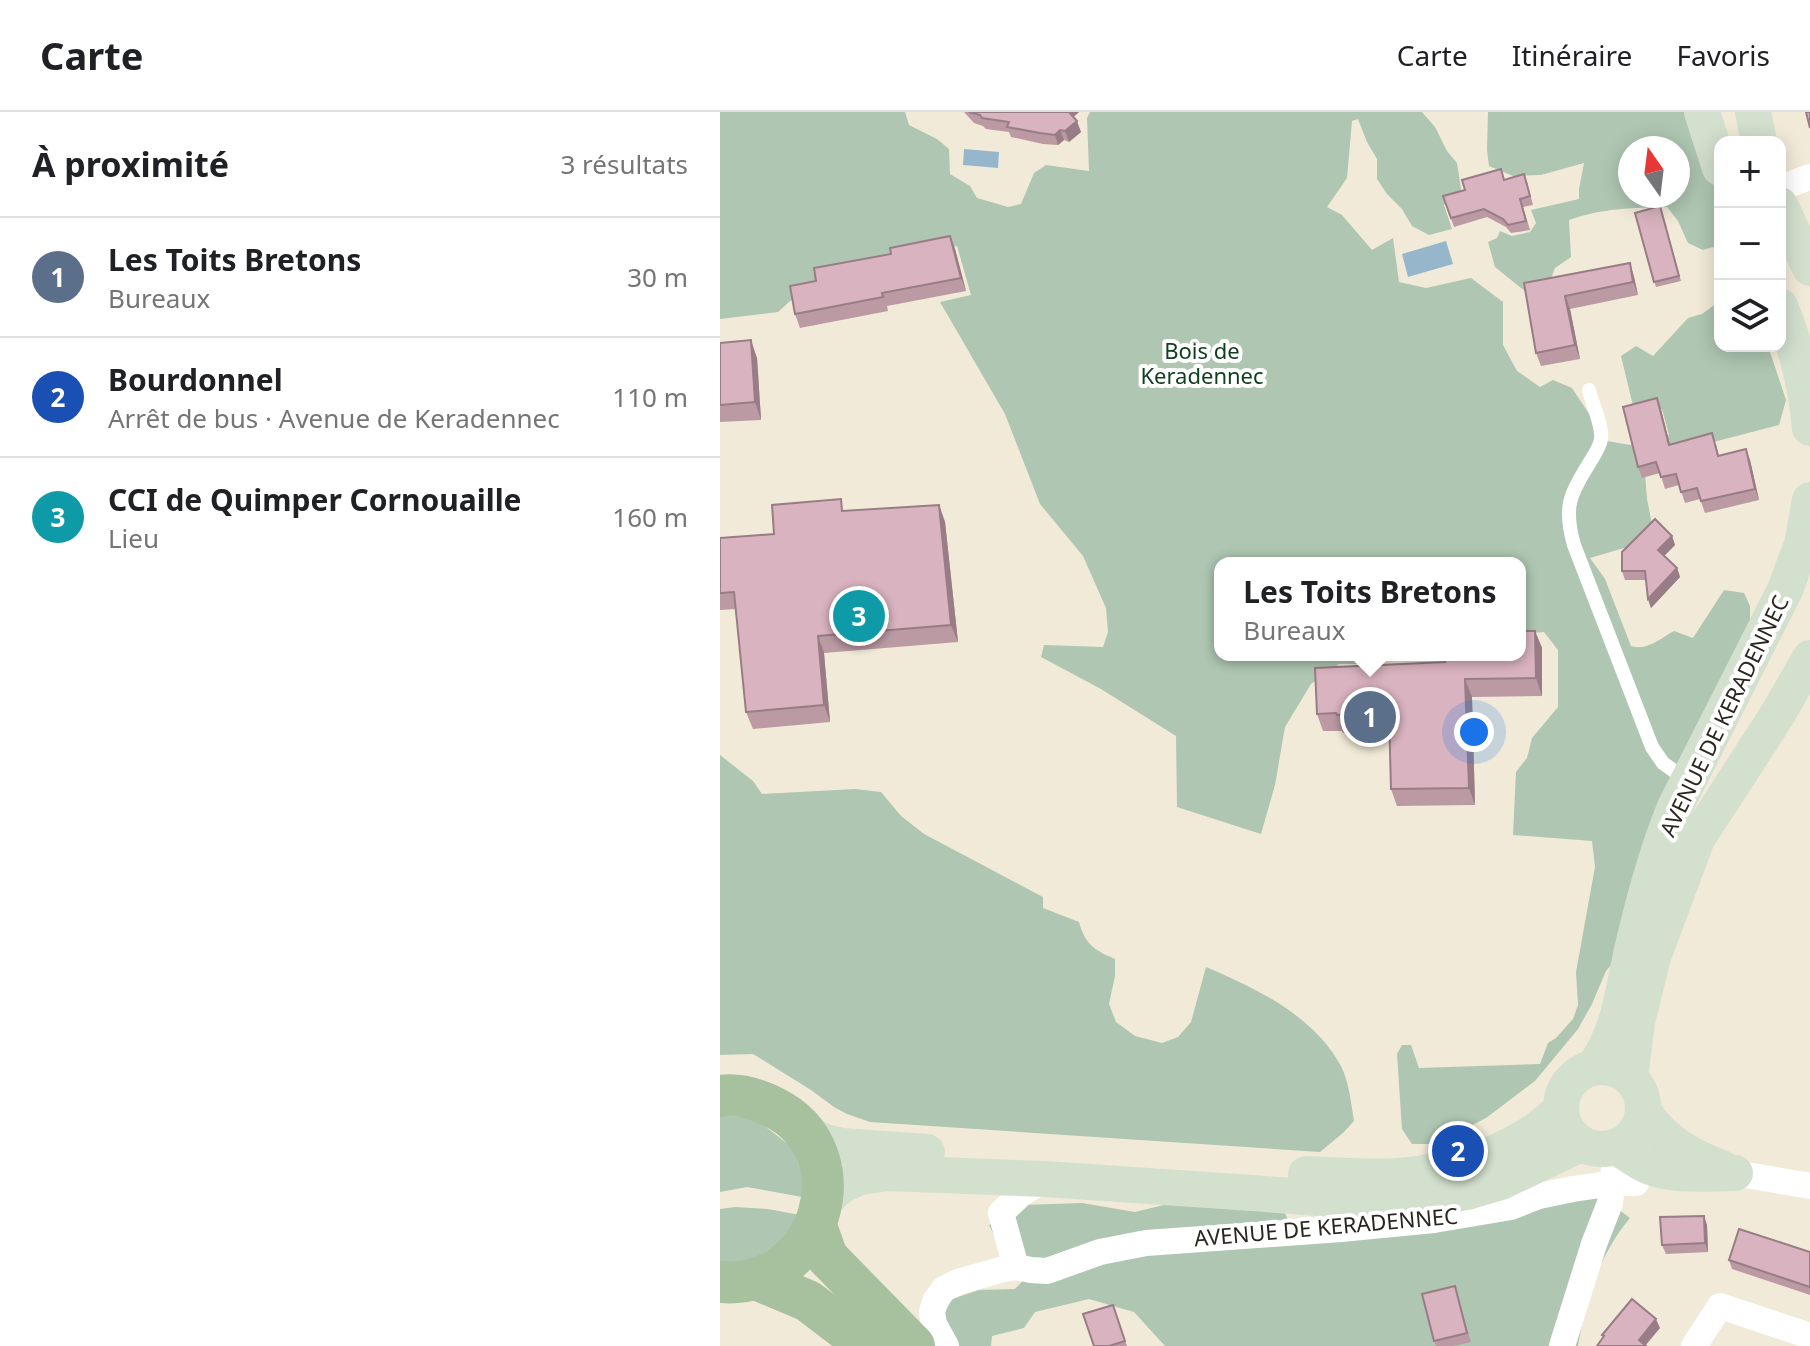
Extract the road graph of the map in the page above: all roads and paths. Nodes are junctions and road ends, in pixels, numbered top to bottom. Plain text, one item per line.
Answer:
1 (1702, 112) edge
2 (1753, 112) edge
3 (1758, 136) edge
4 (1714, 149) edge
5 (1810, 177) edge
6 (1786, 186) edge
7 (1781, 208) edge
8 (1810, 268) edge
9 (1786, 323) edge
10 (1589, 390) dead end
11 (1810, 428) edge
12 (1810, 500) edge
13 (1810, 658) edge
14 (1688, 781) junction
15 (1721, 800) junction
16 (1593, 1068) junction
17 (1637, 1094) junction
18 (720, 1096) edge
19 (1560, 1110) junction
20 (804, 1132) junction
21 (1612, 1161) junction
22 (1735, 1173) junction
23 (1045, 1179) junction
24 (1810, 1186) edge
25 (819, 1215) junction
26 (1016, 1267) junction
27 (738, 1280) edge
28 (1768, 1335) edge
29 (1810, 1336) edge
30 (867, 1346) edge
31 (914, 1346) edge
32 (946, 1346) edge
33 (1562, 1346) edge
34 (1694, 1346) edge

1 - 4 street
2 - 3 street
5 - 6 street
7 - 8 street
9 - 11 street
10 - 14 lane
12 - 14 street, AVENUE DE KERADENNEC
13 - 15 street, AVENUE DE KERADENNEC
14 - 15 street
14 - 16 street, AVENUE DE KERADENNEC
15 - 17 street, AVENUE DE KERADENNEC
16 - 17 street
16 - 19 street
17 - 21 street
17 - 22 street
18 - 20 main road
19 - 20 street
19 - 21 street
20 - 25 main road
21 - 22 street
21 - 23 street
21 - 26 street, AVENUE DE KERADENNEC
21 - 33 street
22 - 24 street
23 - 25 street
23 - 26 street
25 - 27 main road
25 - 31 main road
26 - 32 street, AVENUE DE KERADENNEC
27 - 30 main road
28 - 29 street
28 - 34 street

